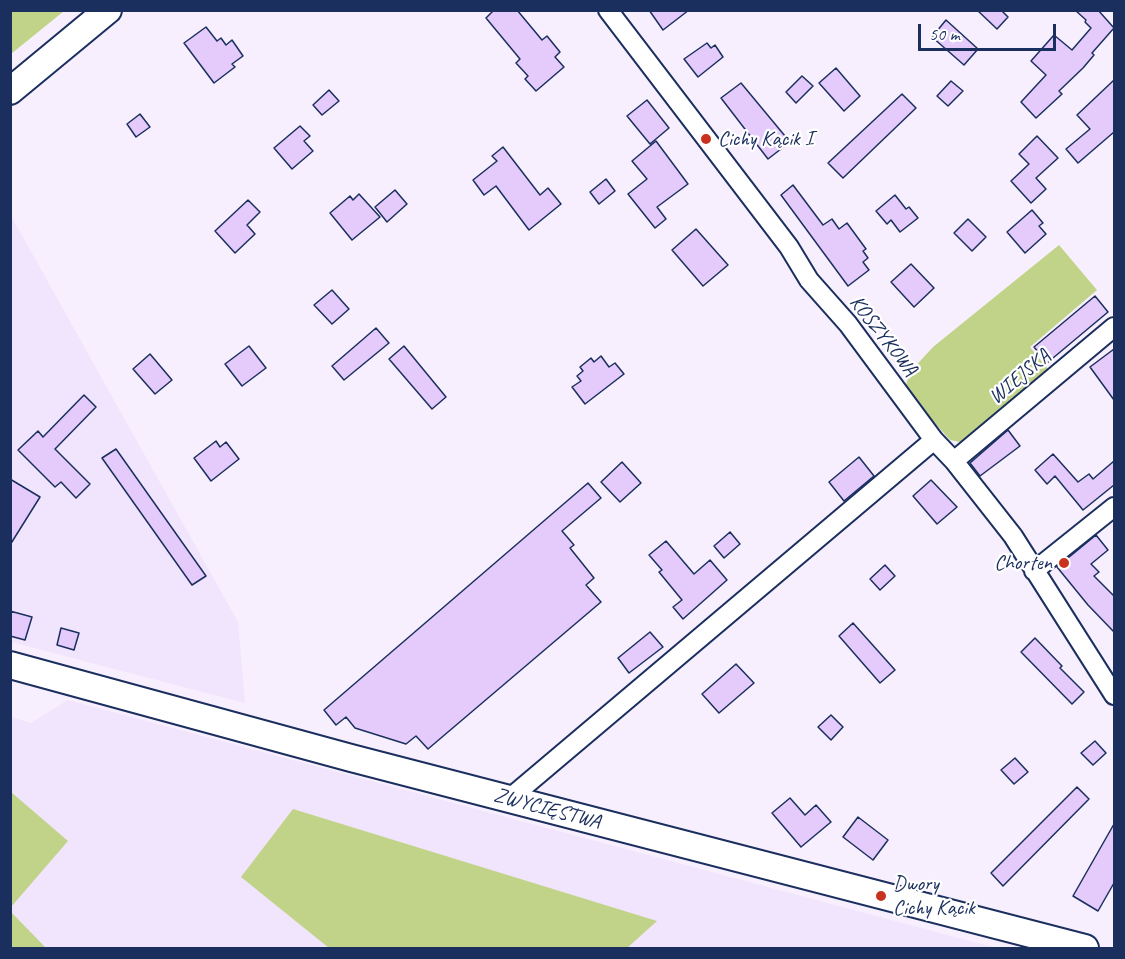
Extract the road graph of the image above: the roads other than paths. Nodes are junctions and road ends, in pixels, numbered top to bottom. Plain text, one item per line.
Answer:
1 (108, 10) edge
2 (608, 10) edge
3 (10, 91) edge
4 (1114, 327) edge
5 (934, 440) junction
6 (954, 461) junction
7 (1114, 507) edge
8 (1034, 572) junction
9 (10, 665) edge
10 (1114, 695) edge
11 (509, 799) junction
12 (1085, 948) edge

1 - 3 street
2 - 5 street, KOSZYKOWA
4 - 6 street, WIEJSKA
5 - 6 street, KOSZYKOWA
5 - 11 street
6 - 8 street, KOSZYKOWA
7 - 8 street
8 - 10 street, KOSZYKOWA
9 - 11 street, ZWYCIĘSTWA
11 - 12 street, ZWYCIĘSTWA

